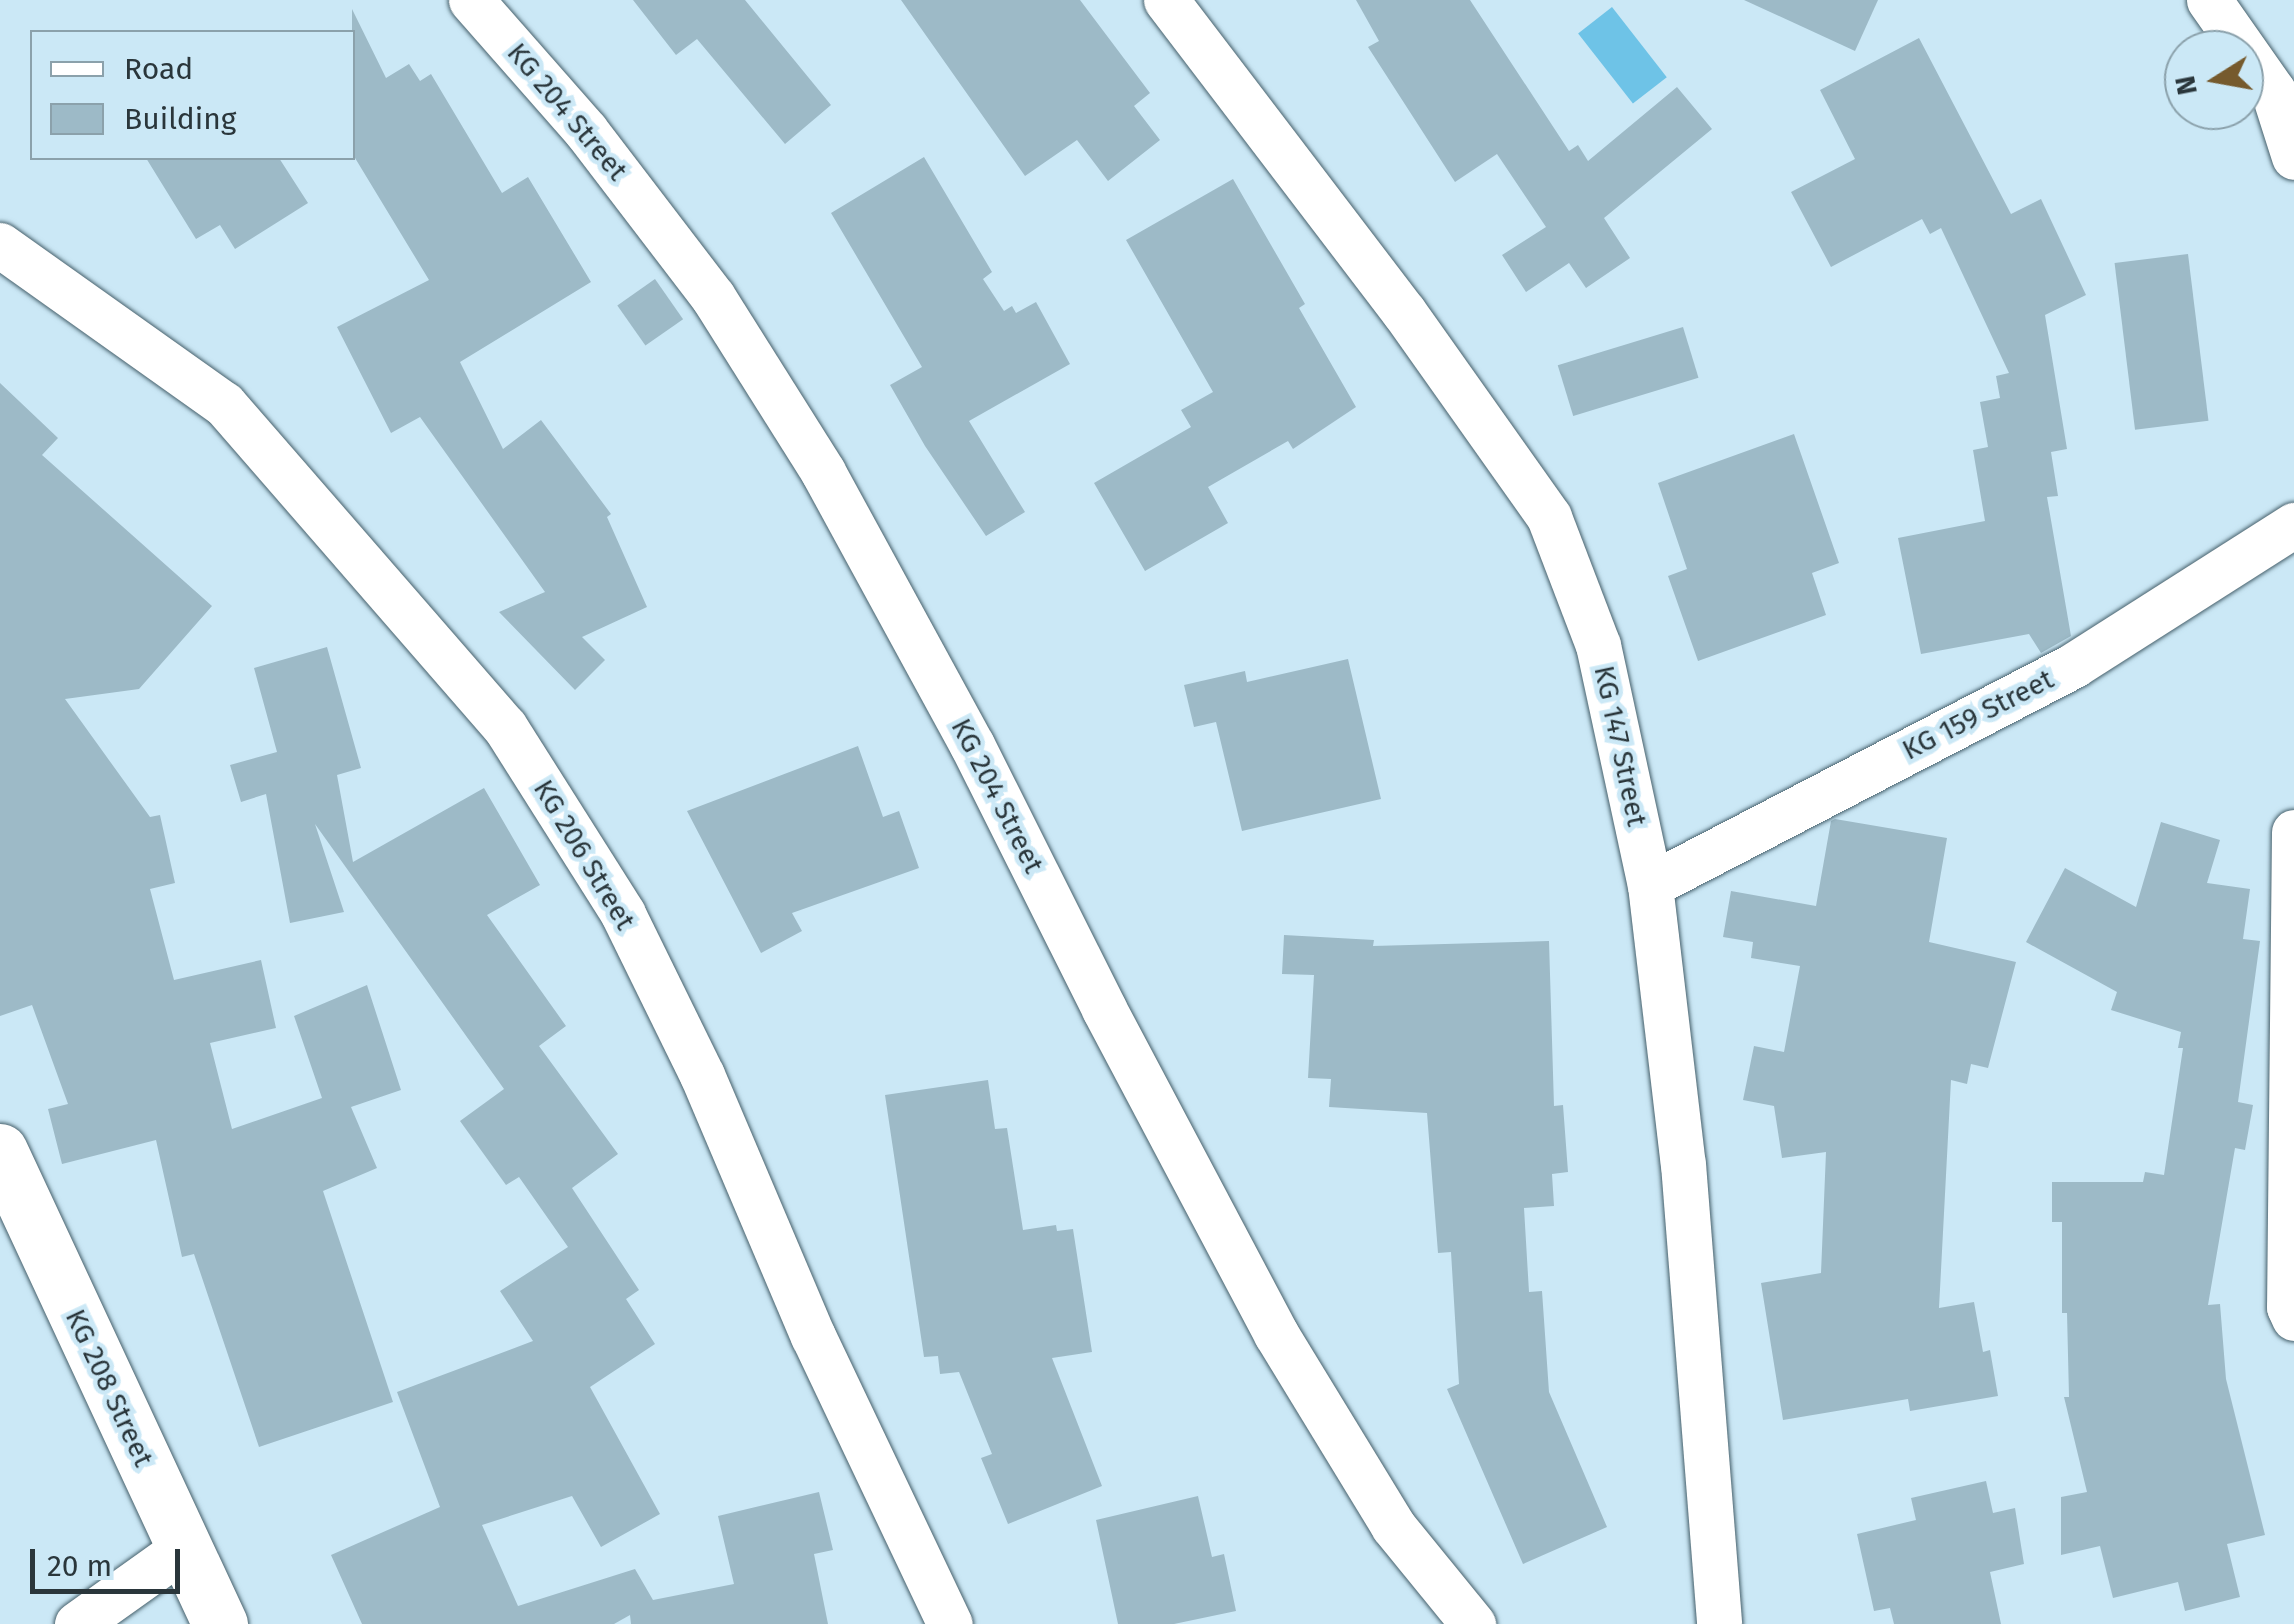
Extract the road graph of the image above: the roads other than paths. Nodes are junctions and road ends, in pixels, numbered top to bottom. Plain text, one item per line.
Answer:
1 (471, 0) edge
2 (1166, 0) edge
3 (2210, 0) edge
4 (2294, 156) edge
5 (0, 246) edge
6 (2294, 525) edge
7 (2294, 832) edge
8 (1650, 884) junction
9 (0, 1150) edge
10 (2294, 1318) edge
11 (182, 1549) junction
12 (78, 1624) edge
13 (220, 1624) edge
14 (950, 1624) edge
15 (1473, 1624) edge
16 (1719, 1624) edge

1 - 15 street, KG 204 Street
2 - 8 street, KG 147 Street
3 - 4 street
5 - 14 street, KG 206 Street
6 - 8 street, KG 159 Street
7 - 10 street
8 - 16 street, KG 147 Street
9 - 11 street, KG 208 Street
11 - 12 street
11 - 13 street, KG 208 Street

